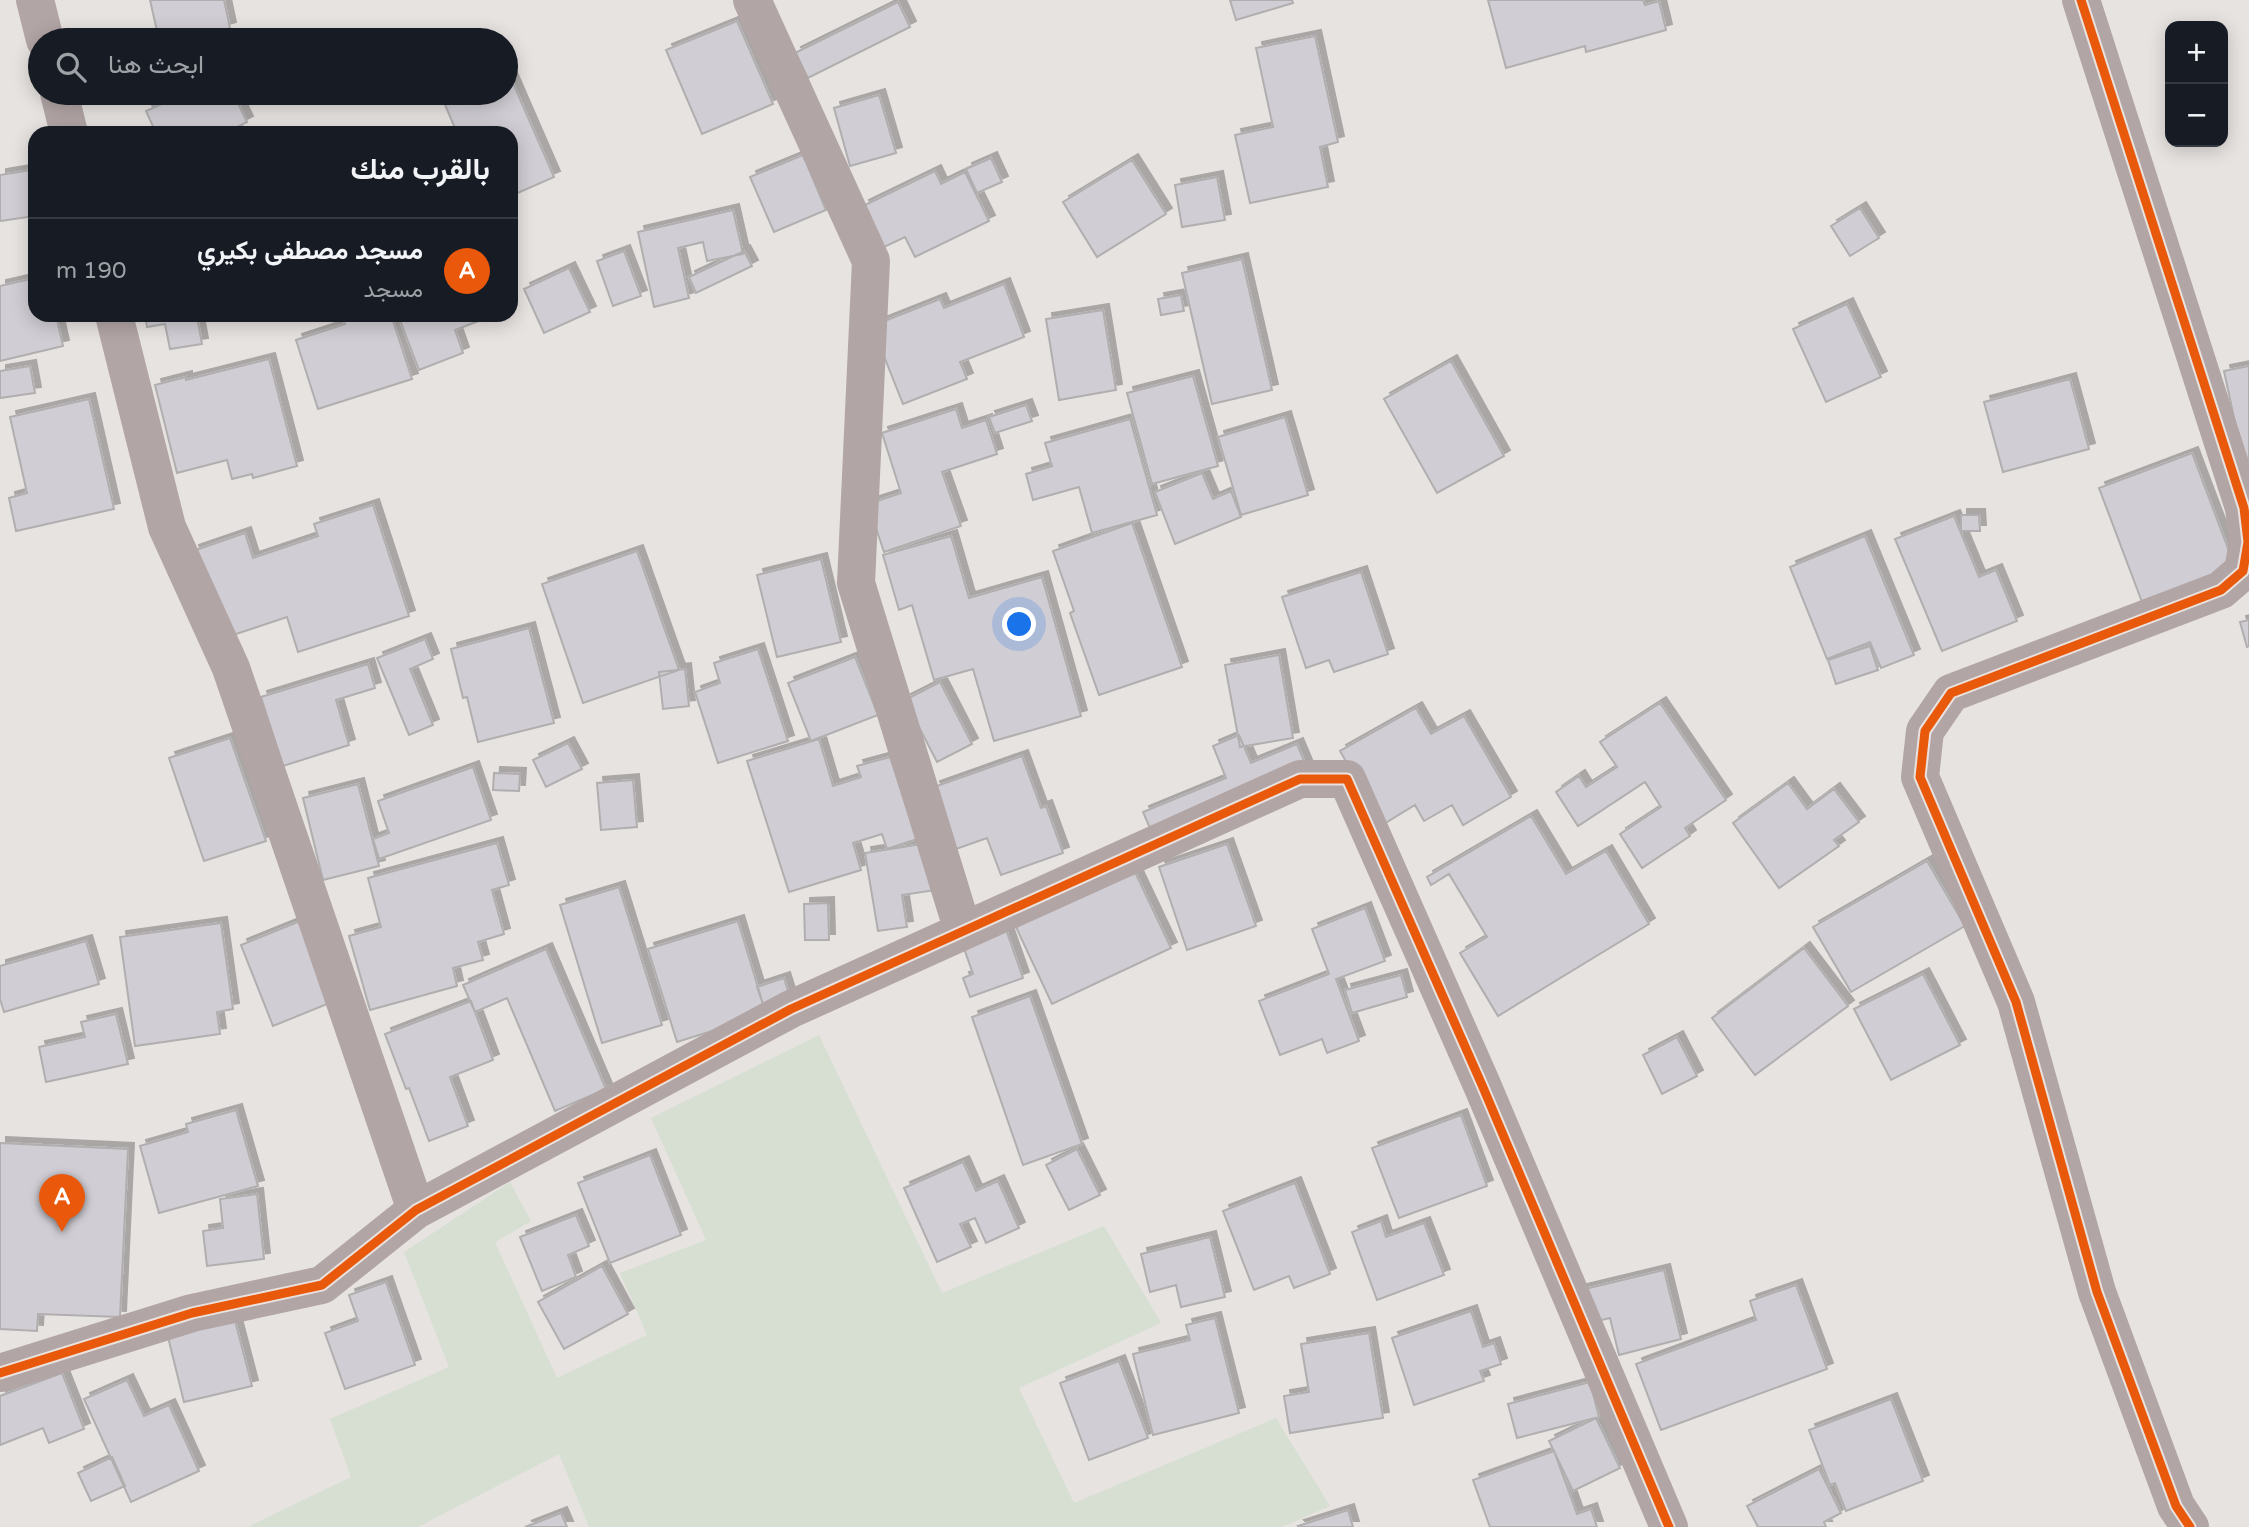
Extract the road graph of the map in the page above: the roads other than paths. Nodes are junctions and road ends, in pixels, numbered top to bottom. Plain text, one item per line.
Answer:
1 (35, 0) edge
2 (752, 0) edge
3 (2081, 0) edge
4 (43, 28) edge
5 (61, 105) edge
6 (67, 126) edge
7 (116, 322) edge
8 (963, 931) junction
9 (416, 1210) junction
10 (0, 1373) edge
11 (1669, 1527) edge
12 (2190, 1527) edge

1 - 4 street
2 - 8 street
3 - 12 street
5 - 6 street
7 - 9 street
8 - 9 street
8 - 11 street
9 - 10 street

